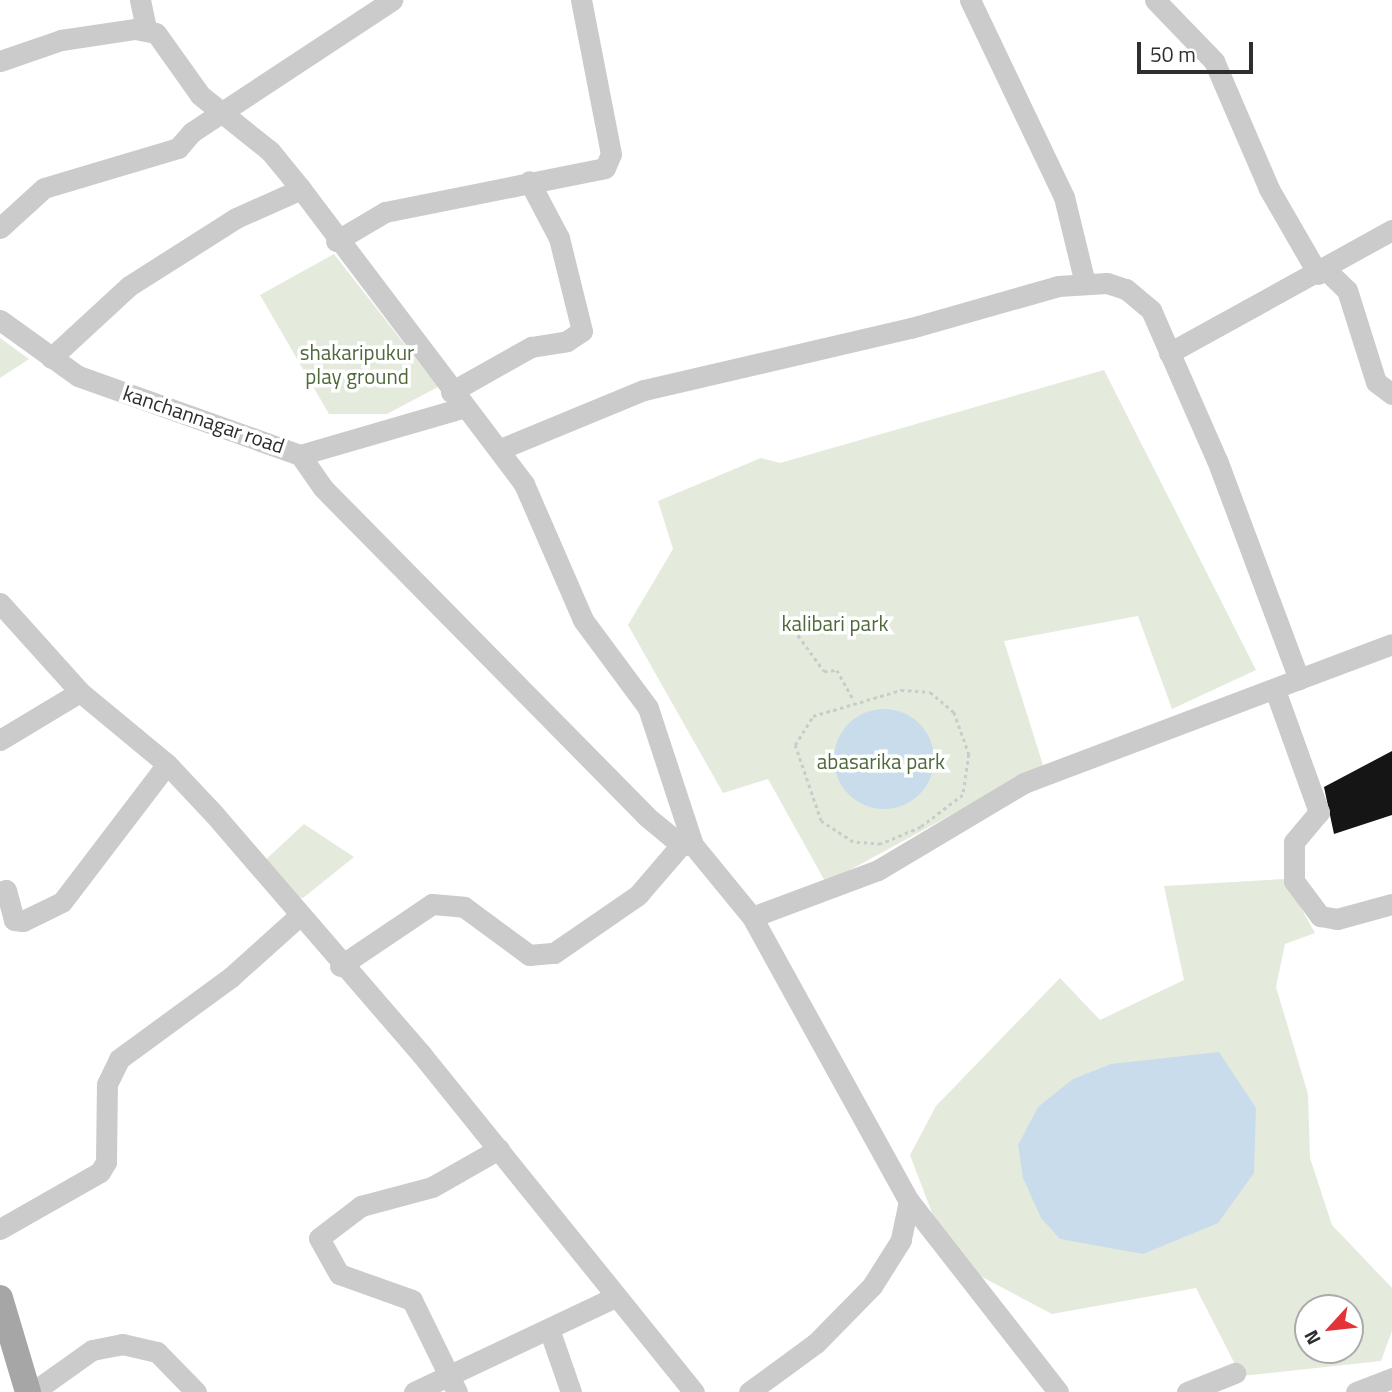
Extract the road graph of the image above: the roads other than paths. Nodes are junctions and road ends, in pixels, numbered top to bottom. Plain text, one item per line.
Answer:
1 (141, 0) edge
2 (392, 0) edge
3 (581, 0) edge
4 (970, 0) edge
5 (1155, 0) edge
6 (146, 28) junction
7 (0, 61) edge
8 (221, 112) junction
9 (529, 181) junction
10 (301, 189) junction
11 (0, 228) edge
12 (1392, 230) edge
13 (336, 241) junction
14 (1321, 272) junction
15 (1085, 284) junction
16 (0, 320) edge
17 (1170, 353) junction
18 (51, 358) junction
19 (1392, 394) edge
20 (456, 400) junction
21 (503, 447) junction
22 (300, 455) junction
23 (0, 603) edge
24 (1392, 644) edge
25 (1299, 679) junction
26 (1275, 690) junction
27 (80, 692) junction
28 (0, 740) edge
29 (167, 764) junction
30 (687, 845) junction
31 (2, 887) edge
32 (1392, 904) edge
33 (300, 915) junction
34 (752, 917) junction
35 (340, 966) junction
36 (499, 1149) junction
37 (909, 1201) junction
38 (0, 1229) edge
39 (0, 1298) edge
40 (613, 1298) junction
41 (549, 1329) junction
42 (1235, 1373) dead end
43 (1392, 1378) edge
44 (453, 1385) edge
45 (31, 1392) edge
46 (196, 1392) edge
47 (414, 1392) edge
48 (571, 1392) edge
49 (694, 1392) edge
50 (749, 1392) edge
51 (1058, 1392) edge
52 (1188, 1392) edge
53 (1356, 1392) edge

1 - 6 street
2 - 8 street
3 - 9 street
4 - 15 street
5 - 14 street
6 - 7 street
6 - 8 street
8 - 10 street
8 - 11 street
9 - 13 street
9 - 20 street, kanchannagar road
10 - 13 street
10 - 18 street
12 - 14 street
13 - 20 street
14 - 17 street
14 - 19 street
15 - 17 street
15 - 21 street
16 - 18 street, kanchannagar road
17 - 25 street
18 - 22 street, kanchannagar road
20 - 21 street
20 - 22 street, kanchannagar road
21 - 30 street
22 - 30 street
23 - 27 street
24 - 25 street
25 - 26 street
26 - 32 street
26 - 34 street
27 - 28 street
27 - 29 street
29 - 31 street
29 - 33 street
30 - 34 street
30 - 35 street
33 - 35 street
33 - 38 street
34 - 37 street
35 - 36 street
36 - 40 street
36 - 44 street
37 - 50 street
37 - 51 street
39 - 45 main road
40 - 41 street
40 - 49 street
41 - 44 street
41 - 48 street
42 - 52 street
43 - 53 street
44 - 47 street
45 - 46 street

